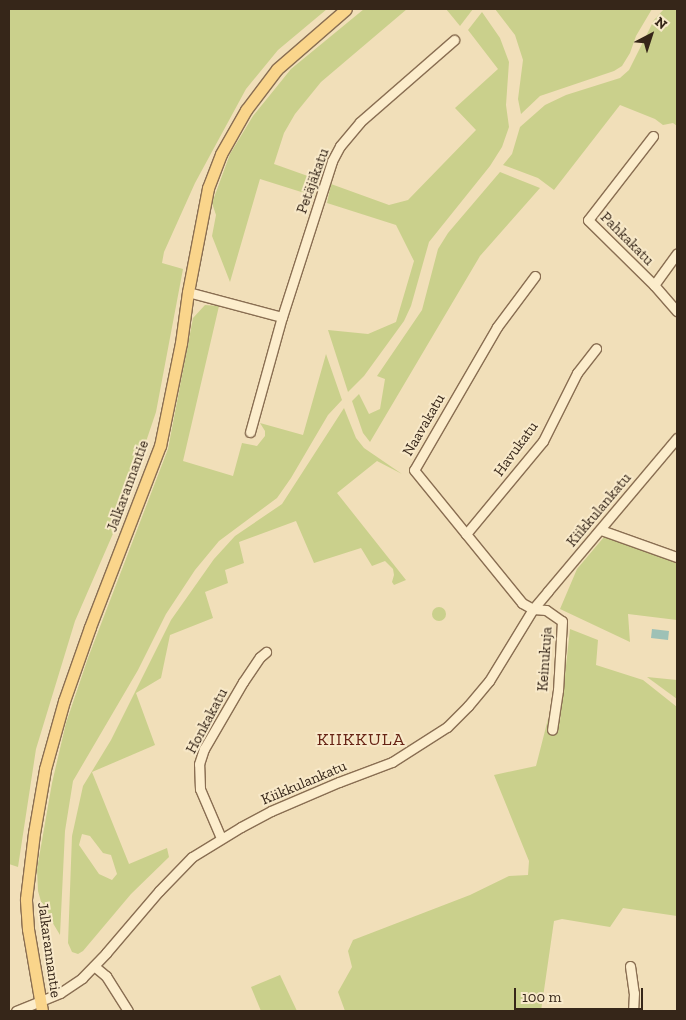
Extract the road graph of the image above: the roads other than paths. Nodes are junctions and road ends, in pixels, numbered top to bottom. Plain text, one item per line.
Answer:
1 (346, 9) edge
2 (454, 40) dead end
3 (653, 136) dead end
4 (677, 253) edge
5 (535, 276) dead end
6 (654, 285) junction
7 (188, 292) junction
8 (677, 311) edge
9 (282, 317) junction
10 (596, 350) dead end
11 (250, 432) dead end
12 (677, 438) edge
13 (601, 530) junction
14 (466, 534) junction
15 (677, 557) edge
16 (522, 603) joint
17 (534, 610) junction
18 (266, 652) dead end
19 (552, 730) dead end
20 (221, 838) junction
21 (94, 966) junction
22 (630, 966) dead end
23 (41, 1007) edge
24 (16, 1011) edge
25 (128, 1011) edge
26 (633, 1011) edge

1 - 7 main road, Jalkarannantie
2 - 9 street, Petäjäkatu
3 - 6 street, Pahkakatu
4 - 6 street
5 - 14 street, Naavakatu
6 - 8 street, Pahkakatu
7 - 9 street
7 - 23 main road, Jalkarannantie
9 - 11 street, Petäjäkatu
10 - 14 street, Havukatu
12 - 13 street, Kiikkulankatu
13 - 15 street
13 - 17 street, Kiikkulankatu
14 - 16 street, Naavakatu
16 - 17 street, Keinukuja
17 - 19 street, Keinukuja
17 - 20 street, Kiikkulankatu
18 - 20 street, Honkakatu
20 - 21 street, Kiikkulankatu
21 - 23 street, Kiikkulankatu
21 - 25 street
22 - 26 street
23 - 24 street, Kiikkulankatu

